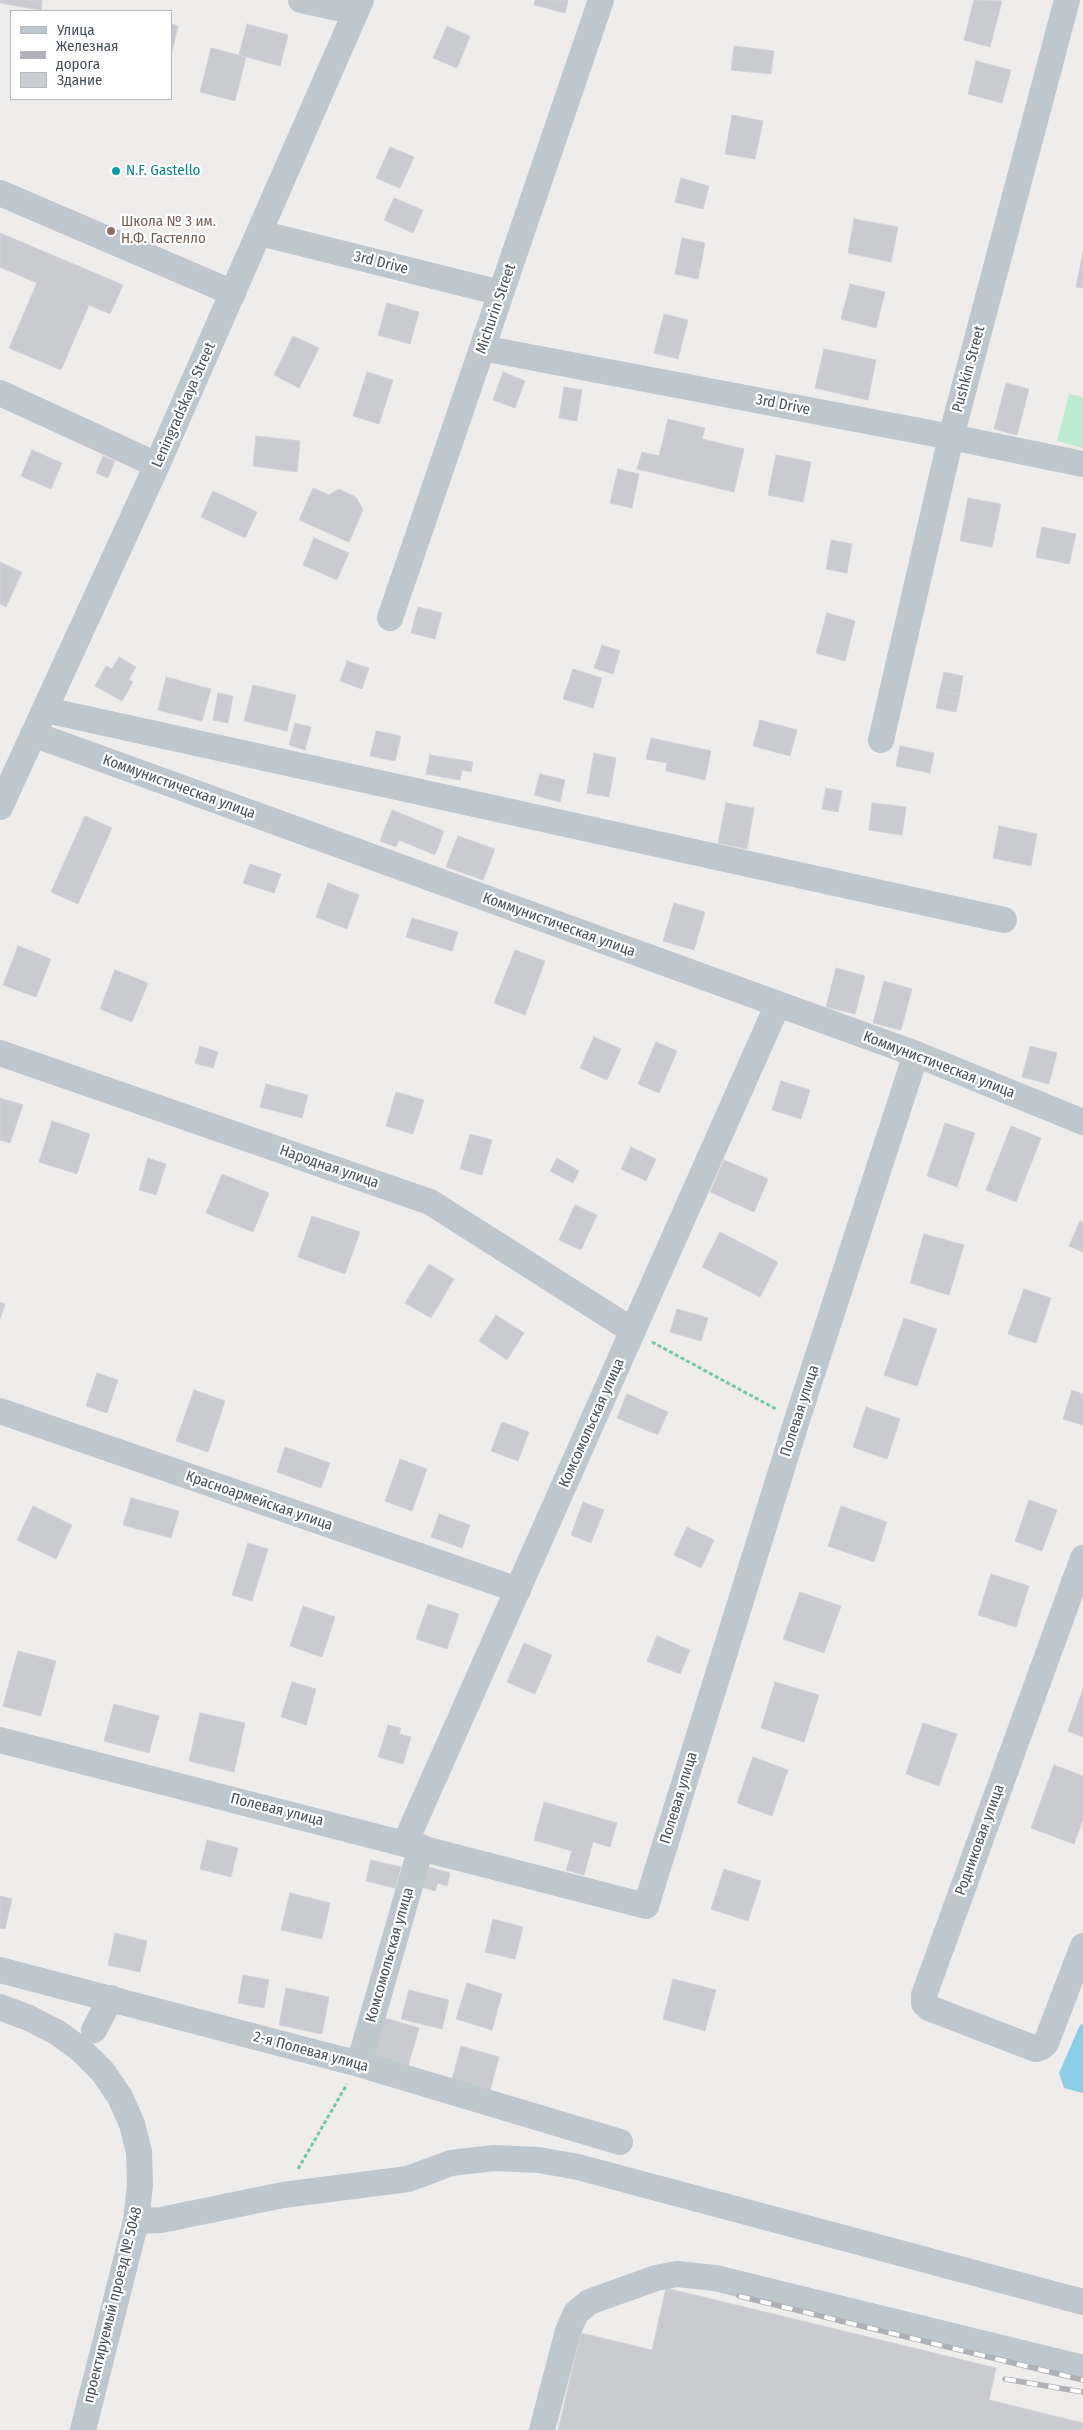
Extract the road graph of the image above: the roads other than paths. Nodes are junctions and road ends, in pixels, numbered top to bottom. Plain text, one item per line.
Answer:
1 (301, 0) edge
2 (601, 0) edge
3 (1067, 0) edge
4 (358, 6) edge
5 (0, 194) edge
6 (260, 233) junction
7 (233, 293) junction
8 (501, 293) junction
9 (482, 348) junction
10 (0, 393) edge
11 (951, 436) junction
12 (1083, 464) edge
13 (157, 465) junction
14 (390, 618) dead end
15 (46, 710) junction
16 (33, 734) junction
17 (881, 740) dead end
18 (0, 807) edge
19 (1004, 920) dead end
20 (778, 1004) junction
21 (0, 1053) edge
22 (916, 1054) junction
23 (1083, 1122) edge
24 (632, 1332) junction
25 (0, 1411) edge
26 (1083, 1558) edge
27 (518, 1590) junction
28 (0, 1740) edge
29 (413, 1845) junction
30 (1083, 1946) edge
31 (0, 1970) edge
32 (111, 1998) junction
33 (0, 2007) edge
34 (94, 2030) dead end
35 (358, 2064) junction
36 (620, 2142) dead end
37 (136, 2221) junction
38 (1083, 2302) edge
39 (1083, 2368) edge
40 (82, 2430) edge
41 (542, 2430) edge

1 - 4 street
2 - 8 street, Michurin Street
3 - 11 street, Pushkin Street
4 - 6 street, Leningradskaya Street
5 - 7 street
6 - 7 street, Leningradskaya Street
6 - 8 street, 3rd Drive
7 - 13 street, Leningradskaya Street
8 - 9 street, Michurin Street
9 - 11 street, 3rd Drive
9 - 14 street, Michurin Street
10 - 13 street
11 - 12 street, 3rd Drive
11 - 17 street, Pushkin Street
13 - 15 street, Leningradskaya Street
15 - 16 street, Leningradskaya Street
15 - 19 street
16 - 18 street, Leningradskaya Street
16 - 20 street, Коммунистическая улица
20 - 22 street, Коммунистическая улица
20 - 24 street, Комсомольская улица
21 - 24 street, Народная улица
22 - 23 street, Коммунистическая улица
22 - 29 street, Полевая улица
24 - 27 street, Комсомольская улица
25 - 27 street, Красноармейская улица
26 - 30 street, Родниковая улица
27 - 29 street, Комсомольская улица
28 - 29 street, Полевая улица
29 - 35 street, Комсомольская улица
31 - 32 street, 2-я Полевая улица
32 - 34 street
32 - 35 street, 2-я Полевая улица
33 - 37 street, проектируемый проезд № 5048
35 - 36 street, 2-я Полевая улица
37 - 38 street
37 - 40 street, проектируемый проезд № 5048
39 - 41 street

